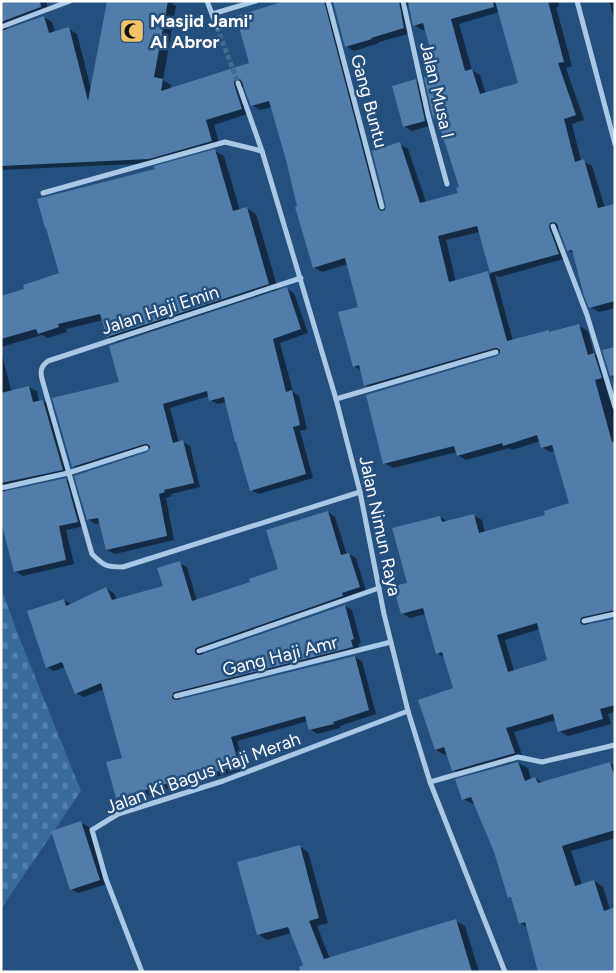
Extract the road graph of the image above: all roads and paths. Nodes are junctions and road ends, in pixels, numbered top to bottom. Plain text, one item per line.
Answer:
1 (70, 1) edge
2 (207, 1) edge
3 (256, 1) edge
4 (328, 1) edge
5 (403, 1) edge
6 (577, 1) edge
7 (212, 14) junction
8 (1, 27) edge
9 (217, 27) tunnel mouth
10 (238, 83) tunnel mouth
11 (615, 144) edge
12 (262, 151) junction
13 (447, 184) dead end
14 (43, 193) dead end
15 (382, 207) dead end
16 (553, 226) dead end
17 (300, 278) junction
18 (496, 352) dead end
19 (336, 399) junction
20 (615, 407) edge
21 (146, 448) dead end
22 (68, 473) junction
23 (1, 488) edge
24 (360, 492) junction
25 (379, 588) junction
26 (615, 614) edge
27 (584, 621) dead end
28 (391, 642) junction
29 (199, 651) dead end
30 (176, 696) dead end
31 (408, 711) junction
32 (615, 745) edge
33 (430, 782) junction
34 (142, 972) edge
35 (505, 972) edge

1 - 8 street
2 - 7 street
3 - 7 street
4 - 15 street, Gang Buntu
5 - 13 street, Jalan Musa I
6 - 11 street
7 - 9 street
10 - 12 street, Jalan Nimun Raya
12 - 14 street
12 - 17 street, Jalan Nimun Raya
16 - 20 street
17 - 19 street, Jalan Nimun Raya
17 - 22 street, Jalan Haji Emin
18 - 19 street
19 - 24 street, Jalan Nimun Raya
21 - 22 street
22 - 23 street
22 - 24 street
24 - 25 street, Jalan Nimun Raya
25 - 28 street, Jalan Nimun Raya
25 - 29 street
26 - 27 street
28 - 30 street, Gang Haji Amr
28 - 31 street, Jalan Nimun Raya
31 - 33 street, Jalan Nimun Raya
31 - 34 street, Jalan Ki Bagus Haji Merah
32 - 33 street
33 - 35 street, Jalan Nimun Raya

